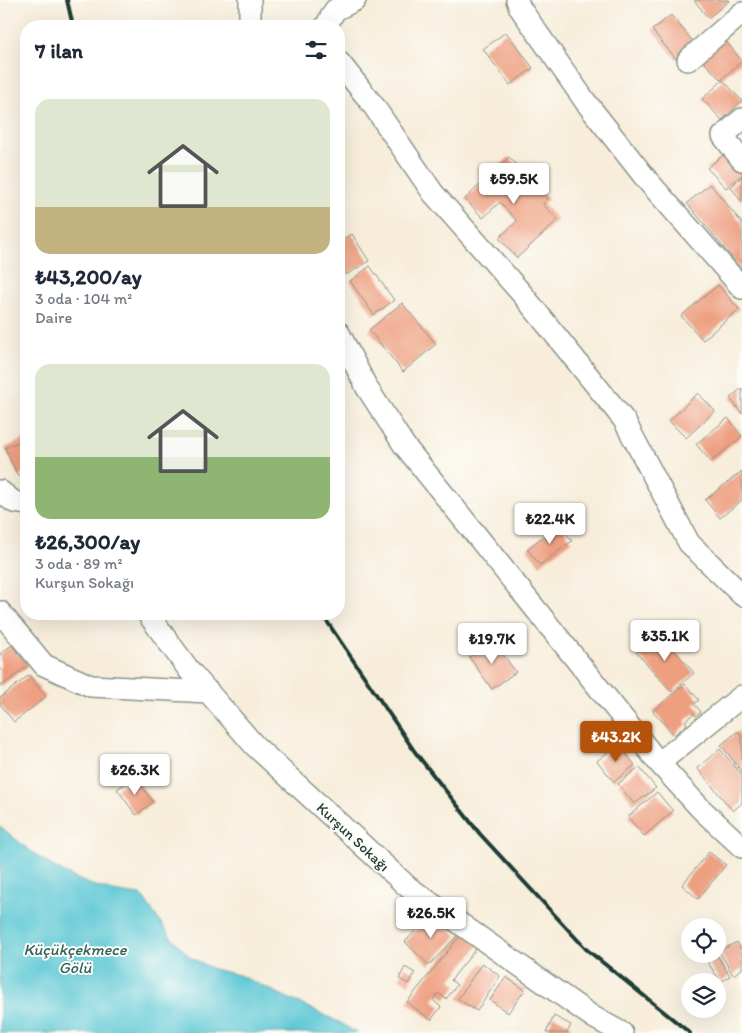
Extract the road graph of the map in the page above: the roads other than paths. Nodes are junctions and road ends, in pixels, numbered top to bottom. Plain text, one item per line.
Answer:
1 (250, 0) edge
2 (356, 0) edge
3 (517, 0) edge
4 (739, 0) edge
5 (742, 4) edge
6 (742, 13) edge
7 (250, 20) edge
8 (329, 20) edge
9 (688, 60) dead end
10 (345, 70) edge
11 (742, 119) edge
12 (742, 160) edge
13 (742, 288) edge
14 (345, 345) edge
15 (0, 491) edge
16 (20, 503) edge
17 (742, 596) edge
18 (0, 612) edge
19 (152, 620) edge
20 (209, 692) junction
21 (742, 696) edge
22 (659, 763) junction
23 (742, 847) edge
24 (622, 1033) edge

1 - 7 street
2 - 8 street
3 - 13 street
4 - 5 street
6 - 9 street
10 - 17 street
11 - 12 street
14 - 22 street
15 - 16 street
18 - 20 street
19 - 20 street, Kurşun Sokağı
20 - 24 street, Kurşun Sokağı
21 - 22 street
22 - 23 street

